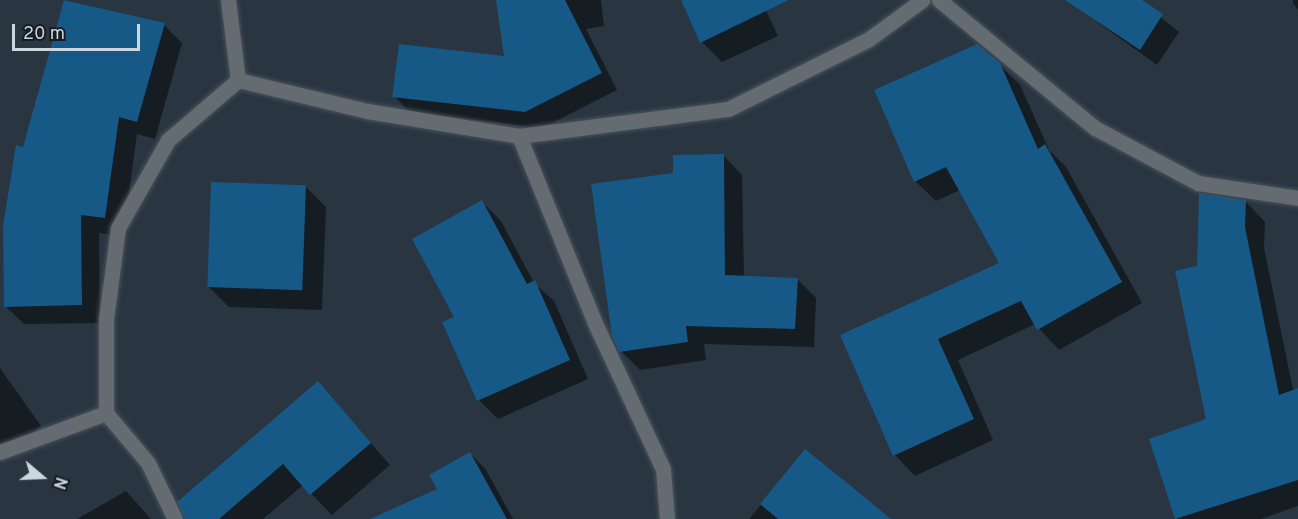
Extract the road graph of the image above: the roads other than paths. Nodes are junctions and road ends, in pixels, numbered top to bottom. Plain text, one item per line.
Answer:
1 (228, 0) edge
2 (922, 0) edge
3 (939, 0) edge
4 (238, 80) junction
5 (519, 136) junction
6 (1298, 198) edge
7 (106, 413) junction
8 (0, 452) edge
9 (175, 519) edge
10 (667, 519) edge

1 - 4 street
2 - 5 street
3 - 6 street
4 - 5 street
4 - 7 street
5 - 10 street
7 - 8 street
7 - 9 street

